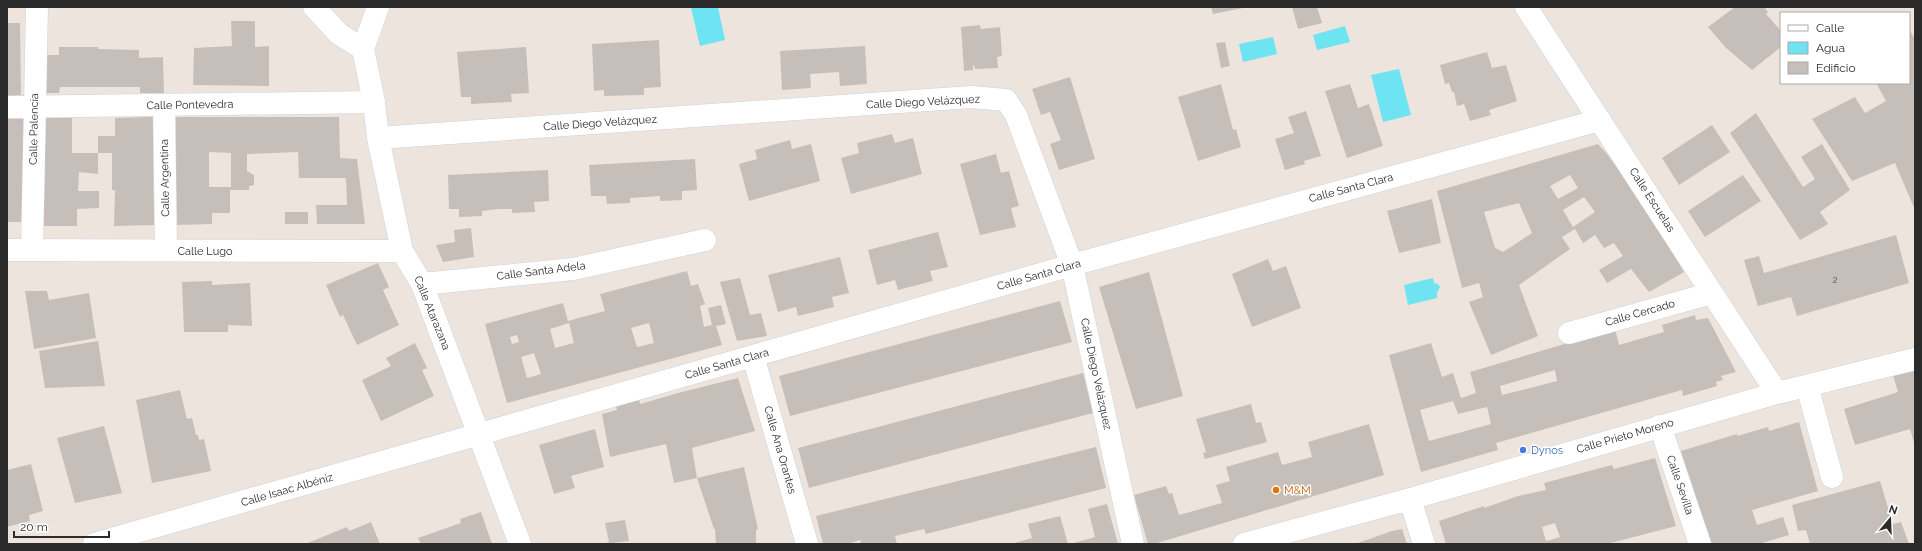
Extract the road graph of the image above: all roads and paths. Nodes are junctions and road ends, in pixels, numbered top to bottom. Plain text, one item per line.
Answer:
1 (37, 7) edge
2 (314, 7) edge
3 (378, 7) edge
4 (1526, 7) edge
5 (363, 49) junction
6 (374, 102) junction
7 (164, 105) junction
8 (7, 107) edge
9 (34, 107) junction
10 (1600, 120) junction
11 (378, 138) junction
12 (705, 240) dead end
13 (7, 250) edge
14 (32, 250) junction
15 (166, 250) junction
16 (402, 251) junction
17 (1072, 265) junction
18 (422, 284) junction
19 (1712, 293) junction
20 (1569, 333) dead end
21 (753, 356) junction
22 (1915, 358) edge
23 (1807, 386) junction
24 (1777, 393) junction
25 (1660, 426) junction
26 (479, 436) junction
27 (1832, 477) dead end
28 (1410, 499) junction
29 (94, 544) edge
30 (520, 544) edge
31 (807, 544) edge
32 (1133, 544) edge
33 (1244, 544) edge
34 (1424, 544) edge
35 (1700, 544) edge

1 - 9 street, Calle Palencia
2 - 5 street
3 - 5 street
4 - 10 street, Calle Escuelas
5 - 6 street, Calle Atarazana
6 - 7 street, Calle Pontevedra
6 - 11 street, Calle Atarazana
7 - 9 street, Calle Pontevedra
7 - 15 street, Calle Argentina
8 - 9 street, Calle Pontevedra
9 - 14 street, Calle Palencia
10 - 17 street, Calle Santa Clara
10 - 19 street, Calle Escuelas
11 - 16 street, Calle Atarazana
11 - 17 street, Calle Diego Velázquez
12 - 18 street, Calle Santa Adela
13 - 14 street, Calle Lugo
14 - 15 street, Calle Lugo
15 - 16 street, Calle Lugo
16 - 18 street, Calle Atarazana
17 - 21 street, Calle Santa Clara
17 - 32 street, Calle Diego Velázquez
18 - 26 street, Calle Atarazana
19 - 20 street, Calle Cercado
19 - 24 street, Calle Escuelas
21 - 26 street, Calle Santa Clara
21 - 31 street, Calle Ana Orantes
22 - 23 street, Calle Prieto Moreno
23 - 24 street, Calle Prieto Moreno
23 - 27 street
24 - 25 street, Calle Prieto Moreno
25 - 28 street, Calle Prieto Moreno
25 - 35 street, Calle Sevilla
26 - 29 street, Calle Isaac Albéniz
26 - 30 street, Calle Atarazana
28 - 33 street, Calle Prieto Moreno
28 - 34 street

